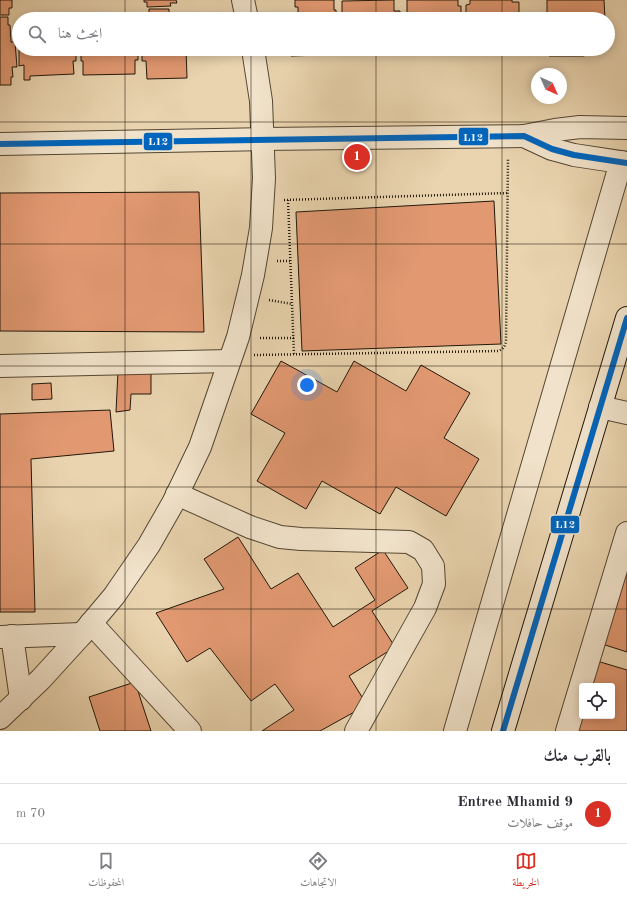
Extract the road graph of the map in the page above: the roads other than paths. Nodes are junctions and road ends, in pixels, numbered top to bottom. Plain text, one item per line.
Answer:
1 (244, 0) edge
2 (246, 12) edge
3 (254, 56) edge
4 (627, 128) edge
5 (516, 136) junction
6 (263, 139) junction
7 (0, 144) edge
8 (624, 163) edge
9 (627, 318) edge
10 (233, 352) junction
11 (0, 366) edge
12 (600, 407) junction
13 (627, 413) edge
14 (177, 494) junction
15 (627, 533) edge
16 (86, 629) junction
17 (6, 637) edge
18 (21, 699) junction
19 (0, 718) edge
20 (190, 731) edge
21 (356, 731) edge
22 (455, 731) edge
23 (503, 731) edge
24 (567, 731) edge

1 - 2 street
3 - 6 street
4 - 5 street
5 - 6 street
5 - 8 street
6 - 7 street
6 - 10 street
8 - 22 street
9 - 12 street
10 - 11 street
10 - 14 street
12 - 13 street
12 - 23 street
14 - 16 street
14 - 21 street
15 - 24 street
16 - 17 street
16 - 18 street
16 - 20 street
17 - 18 street
18 - 19 street

